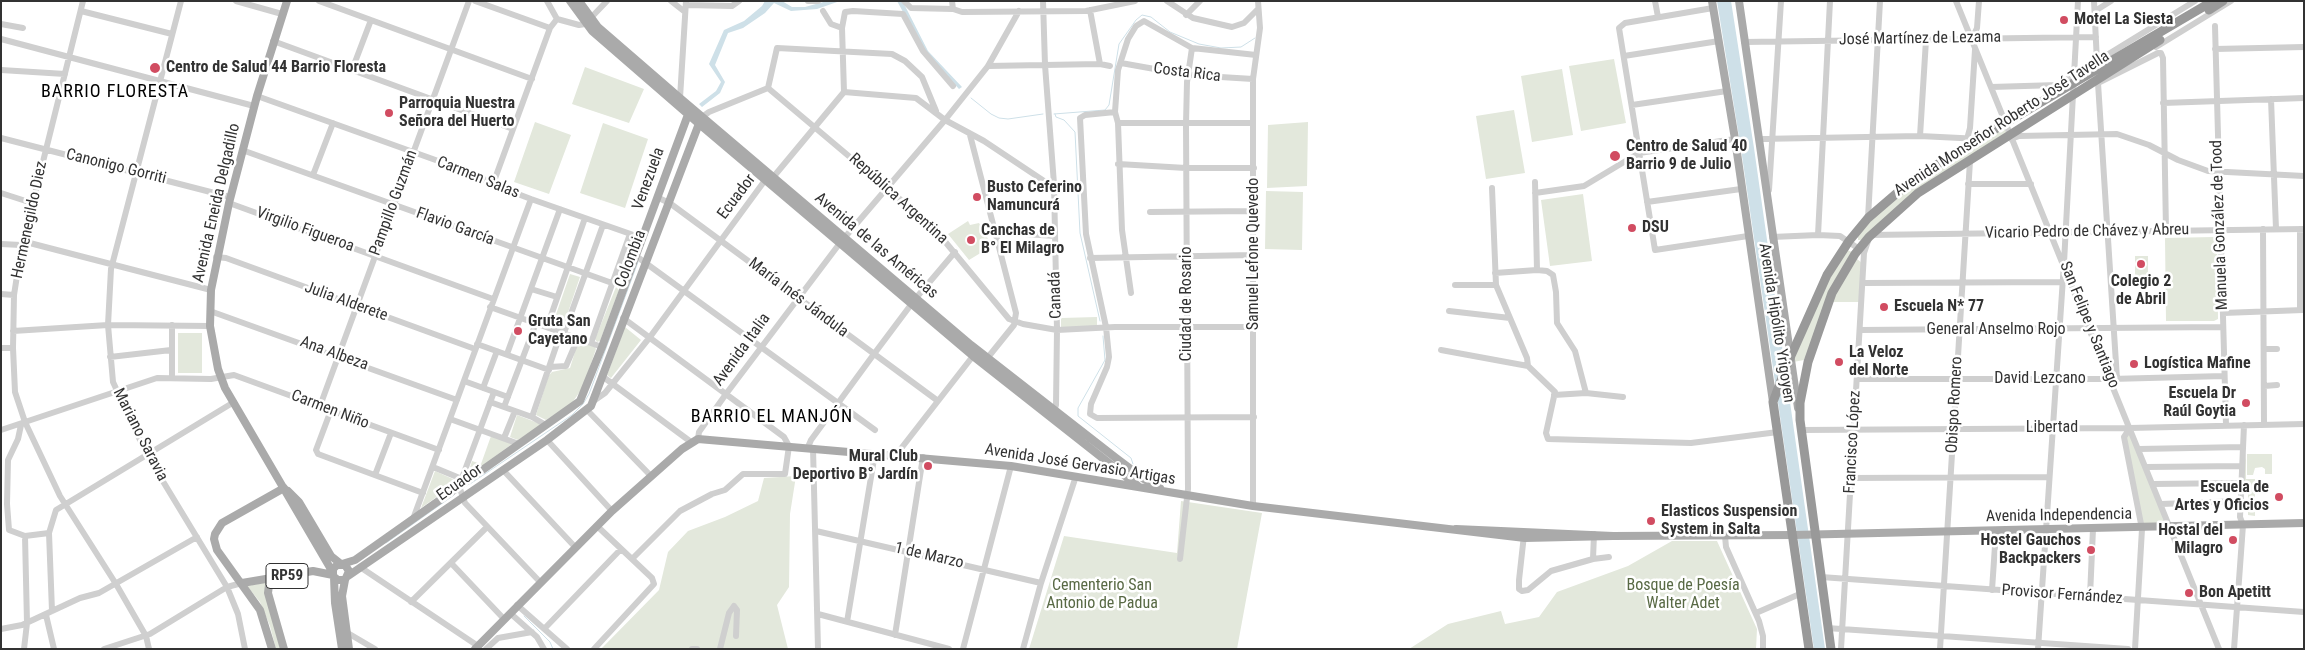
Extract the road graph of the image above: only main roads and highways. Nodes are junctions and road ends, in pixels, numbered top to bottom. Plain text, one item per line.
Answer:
1 (287, 1) edge
2 (570, 1) edge
3 (579, 1) edge
4 (1739, 1) edge
5 (2213, 1) edge
6 (2223, 1) edge
7 (1712, 5) edge
8 (588, 21) junction
9 (689, 111) junction
10 (700, 120) junction
11 (913, 301) junction
12 (985, 361) junction
13 (1808, 362) junction
14 (1788, 364) junction
15 (1775, 398) junction
16 (580, 401) joint
17 (587, 410) joint
18 (1053, 414) junction
19 (1800, 420) junction
20 (695, 441) joint
21 (1139, 487) junction
22 (284, 488) junction
23 (1171, 493) junction
24 (2304, 523) edge
25 (1814, 534) junction
26 (1793, 535) junction
27 (342, 564) junction
28 (333, 574) junction
29 (277, 578) junction
30 (346, 578) junction
31 (242, 583) junction
32 (480, 648) edge
33 (272, 649) edge
34 (284, 649) edge
35 (342, 649) edge
36 (349, 649) edge
37 (1809, 649) edge
38 (1830, 649) edge

1 - 22 main road, Avenida Eneida Delgadillo
2 - 8 main road, Avenida de las Américas
3 - 8 main road, Avenida de las Américas
4 - 14 main road, Avenida Hipólito Yrigoyen
5 - 14 highway, Avenida Monseñor Roberto José Tavella
6 - 13 highway, Avenida Monseñor Roberto José Tavella
7 - 15 main road, Avenida Hipólito Yrigoyen
8 - 9 main road, Avenida de las Américas
8 - 9 main road, Avenida de las Américas
9 - 10 main road, Avenida de las Américas
9 - 16 main road, Venezuela
10 - 11 main road, Avenida de las Américas
10 - 17 main road, Colombia
11 - 12 main road, Avenida de las Américas
11 - 12 main road, Avenida de las Américas
12 - 18 main road, Avenida de las Américas
13 - 14 highway
13 - 19 highway, Avenida Monseñor Roberto José Tavella
14 - 15 highway, Avenida Monseñor Roberto José Tavella
14 - 19 main road, Avenida Hipólito Yrigoyen
15 - 26 highway, Avenida Hipólito Yrigoyen
16 - 27 main road, Ecuador
17 - 30 main road, Ecuador
18 - 21 main road, Avenida de las Américas
18 - 23 main road, Avenida de las Américas
19 - 25 highway, Avenida Hipólito Yrigoyen
20 - 21 main road, Avenida José Gervasio Artigas
20 - 32 main road, Avenida Italia
21 - 23 main road, Avenida José Gervasio Artigas
22 - 27 main road, Avenida Eneida Delgadillo
22 - 28 main road, Avenida Eneida Delgadillo
22 - 31 main road, RP59
23 - 26 main road, Avenida José Gervasio Artigas
24 - 25 main road, Avenida Independencia
25 - 26 main road, Avenida José Gervasio Artigas
25 - 38 highway, Avenida Hipólito Yrigoyen
26 - 37 highway, Avenida Hipólito Yrigoyen
27 - 28 main road
27 - 30 main road
28 - 29 main road, RP59
28 - 30 main road
28 - 35 main road, Avenida Eneida Delgadillo
29 - 31 main road, RP59
29 - 34 main road, RP59
30 - 36 main road
31 - 33 main road, RP59

